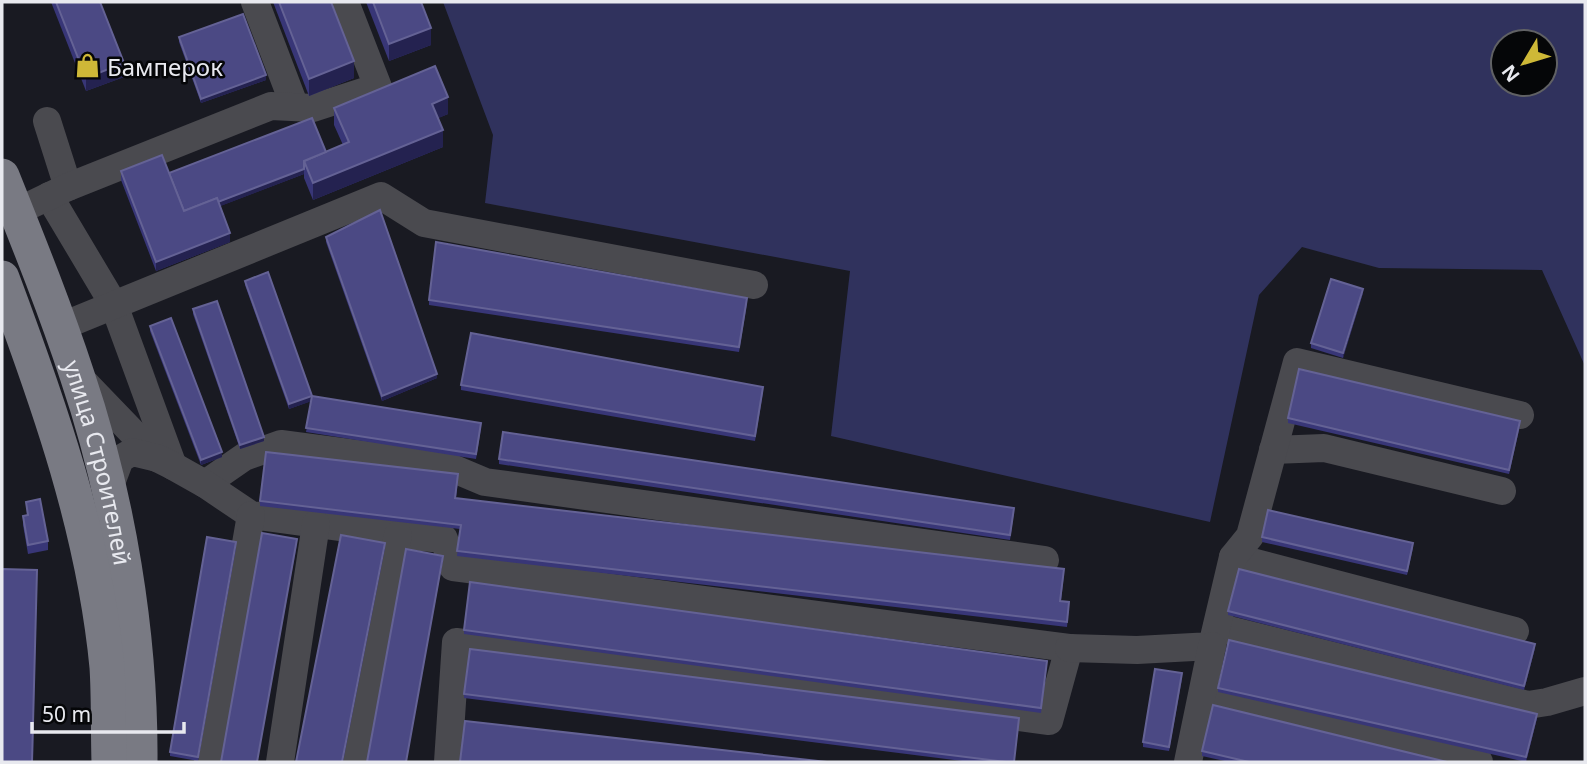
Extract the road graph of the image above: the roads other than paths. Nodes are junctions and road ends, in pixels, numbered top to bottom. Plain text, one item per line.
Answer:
1 (255, 2) edge
2 (345, 2) edge
3 (295, 107) junction
4 (47, 121) dead end
5 (2, 176) edge
6 (59, 192) junction
7 (9, 213) edge
8 (2, 278) edge
9 (754, 285) dead end
10 (114, 305) junction
11 (60, 327) junction
12 (78, 376) junction
13 (1520, 415) dead end
14 (1273, 450) junction
15 (165, 462) junction
16 (205, 484) junction
17 (108, 491) junction
18 (1502, 491) dead end
19 (251, 515) junction
20 (316, 524) junction
21 (398, 536) junction
22 (1233, 557) junction
23 (1045, 560) dead end
24 (1515, 631) dead end
25 (1214, 636) junction
26 (1069, 648) junction
27 (1585, 691) edge
28 (1202, 697) junction
29 (109, 762) edge
30 (140, 762) edge
31 (208, 762) edge
32 (280, 762) edge
33 (353, 762) edge
34 (448, 762) edge
35 (1188, 762) edge
36 (1479, 762) edge

1 - 3 lane
2 - 3 lane
3 - 6 lane
4 - 6 lane
5 - 7 main road, улица Строителей
6 - 7 lane
6 - 10 lane
7 - 11 main road, улица Строителей
8 - 29 main road, улица Строителей
9 - 10 lane
10 - 11 lane
10 - 15 lane
11 - 12 main road, улица Строителей
12 - 15 lane
12 - 17 main road, улица Строителей
13 - 14 lane
14 - 18 lane
14 - 22 lane
15 - 16 lane
15 - 17 lane
16 - 19 lane
16 - 23 lane
17 - 30 main road, улица Строителей
19 - 20 lane
19 - 31 lane
20 - 21 lane
20 - 32 lane
21 - 26 lane
21 - 33 lane
22 - 24 lane
22 - 25 lane
25 - 26 lane
25 - 27 lane
25 - 28 lane
26 - 34 lane
28 - 35 lane
28 - 36 lane

